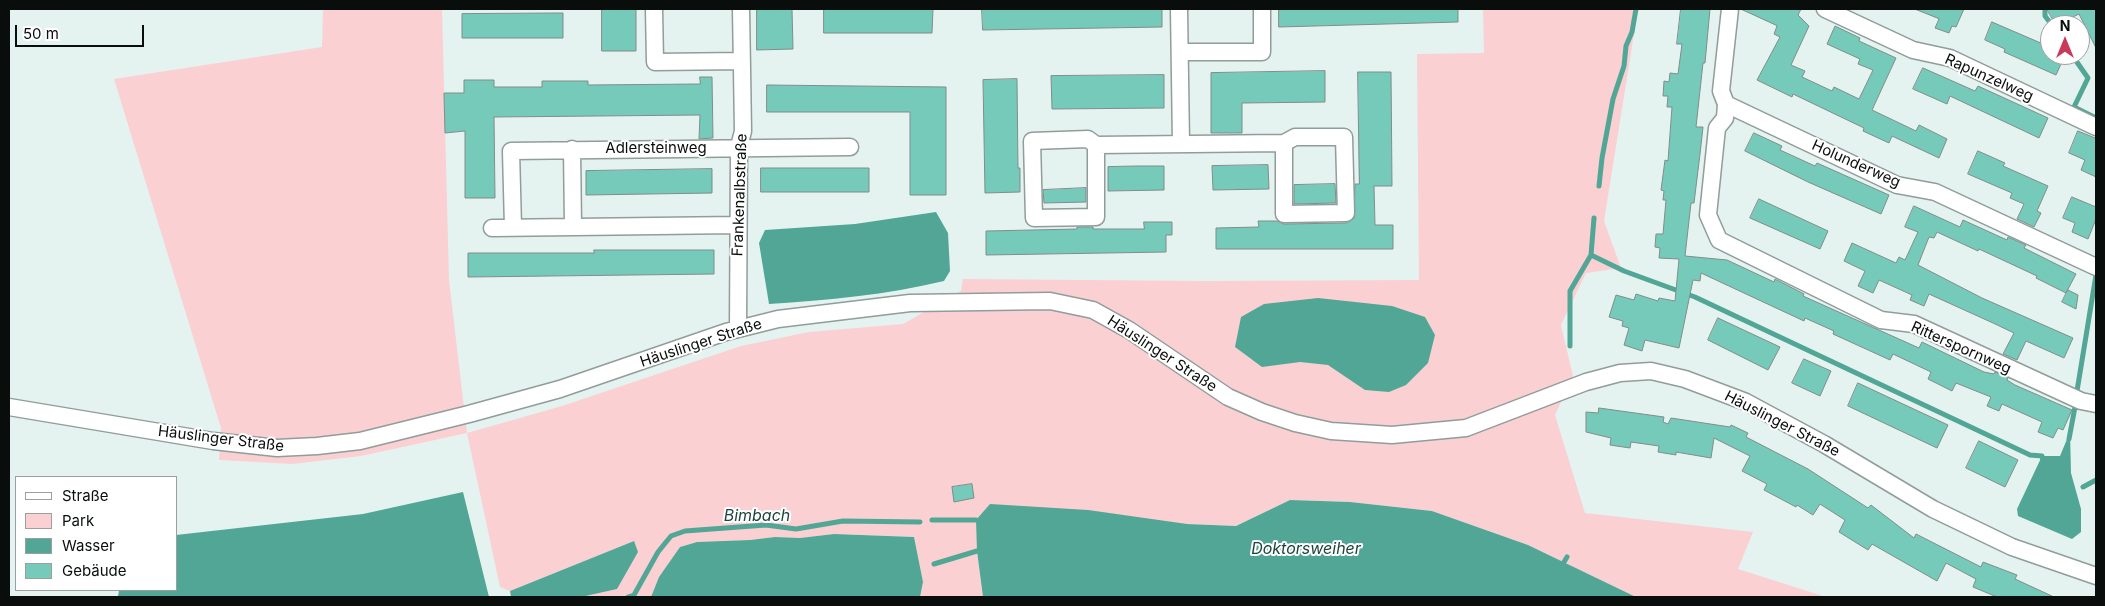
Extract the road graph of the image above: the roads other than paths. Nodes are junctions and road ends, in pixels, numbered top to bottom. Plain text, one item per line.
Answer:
1 (654, 9) edge
2 (741, 9) edge
3 (1178, 9) edge
4 (1262, 9) edge
5 (1730, 9) edge
6 (1825, 9) edge
7 (1180, 52) junction
8 (742, 61) junction
9 (1726, 104) junction
10 (2096, 127) edge
11 (1284, 143) junction
12 (1183, 144) junction
13 (1096, 145) junction
14 (850, 147) dead end
15 (739, 148) junction
16 (572, 149) junction
17 (738, 225) junction
18 (573, 226) junction
19 (513, 227) junction
20 (492, 228) dead end
21 (2096, 267) edge
22 (738, 329) junction
23 (2096, 404) edge
24 (9, 407) edge
25 (2096, 576) edge

1 - 8 street
2 - 8 street, Frankenalbstraße
3 - 7 street
4 - 7 street
5 - 9 street
6 - 10 street, Rapunzelweg
7 - 12 street
8 - 15 street, Frankenalbstraße
9 - 21 street, Holunderweg
9 - 23 street, Ritterspornweg
11 - 11 street
11 - 12 street
12 - 13 street
13 - 13 street
14 - 15 street, Adlersteinweg
15 - 16 street, Adlersteinweg
15 - 17 street, Frankenalbstraße
16 - 18 street
16 - 19 street, Adlersteinweg
17 - 18 street
17 - 22 street, Frankenalbstraße
18 - 19 street
19 - 20 street
22 - 24 street, Häuslinger Straße
22 - 25 street, Häuslinger Straße

